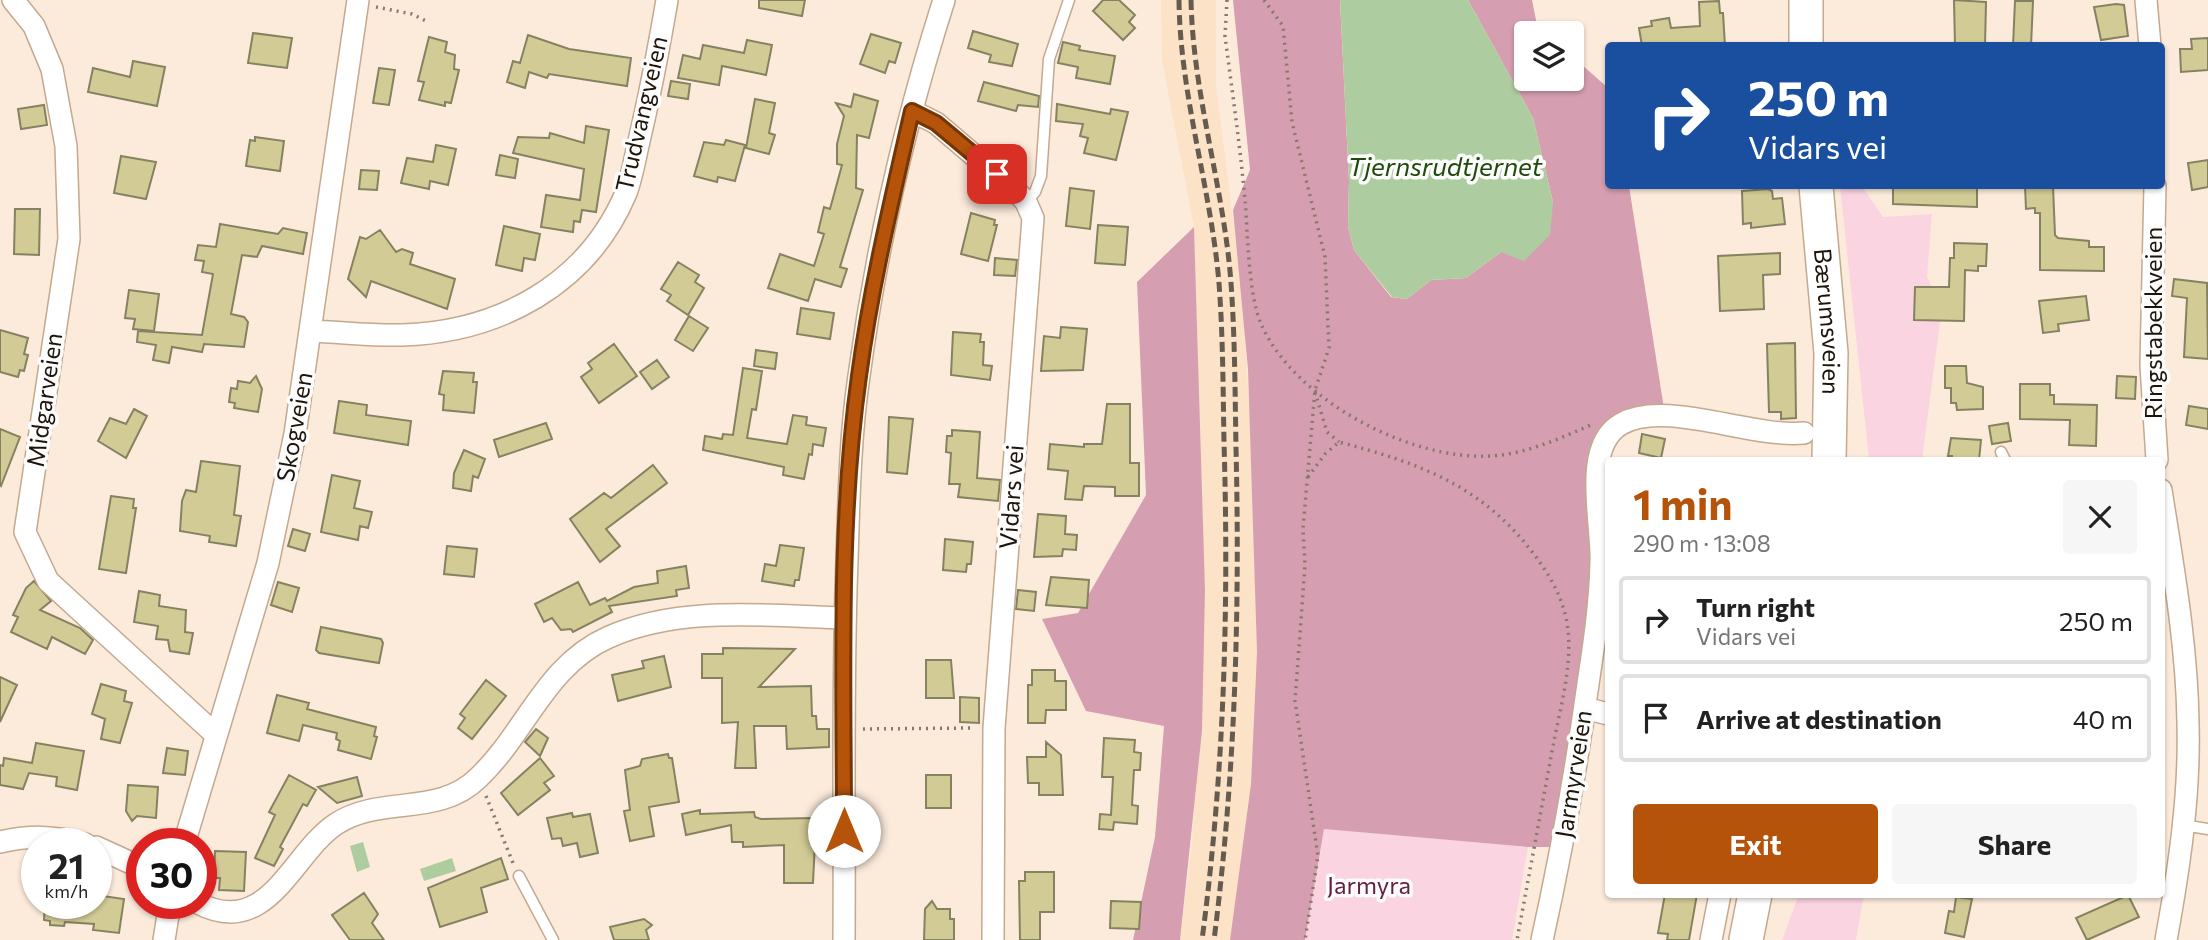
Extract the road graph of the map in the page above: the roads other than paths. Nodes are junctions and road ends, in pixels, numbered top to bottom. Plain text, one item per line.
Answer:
1 (13, 0) edge
2 (667, 0) edge
3 (944, 0) edge
4 (1069, 0) edge
5 (1806, 0) edge
6 (2146, 0) edge
7 (357, 2) edge
8 (1806, 42) edge
9 (2150, 42) edge
10 (912, 111) junction
11 (1816, 189) edge
12 (2155, 189) edge
13 (1026, 202) junction
14 (311, 331) junction
15 (1804, 433) dead end
16 (1829, 457) edge
17 (2157, 457) edge
18 (2166, 545) edge
19 (845, 618) junction
20 (1585, 708) junction
21 (1605, 713) edge
22 (2198, 723) edge
23 (215, 734) junction
24 (2183, 825) junction
25 (189, 828) edge
26 (2208, 829) edge
27 (21, 837) edge
28 (0, 842) edge
29 (519, 876) road end
30 (1719, 898) edge
31 (1754, 898) edge
32 (217, 907) edge
33 (167, 919) edge
34 (164, 940) edge
35 (553, 940) edge
36 (844, 940) edge
37 (992, 940) edge
38 (1542, 940) edge
39 (1712, 940) edge
40 (1746, 940) edge
41 (2166, 940) edge

1 - 23 street, Midgarveien
2 - 14 street, Trudvangveien
3 - 10 street
4 - 13 lane
5 - 8 main road
6 - 9 street
7 - 14 street, Skogveien
10 - 13 street
10 - 19 street
11 - 16 main road, Bærumsveien
12 - 17 street, Ringstabekkveien
13 - 37 street, Vidars vei
14 - 23 street, Skogveien
15 - 20 street, Jarmyrveien
18 - 22 street
19 - 32 street
19 - 36 street
20 - 21 street
20 - 38 street, Jarmyrveien
22 - 24 street
23 - 25 street, Skogveien
24 - 26 lane
24 - 41 street
27 - 28 street
29 - 35 lane
30 - 39 street
31 - 40 main road
33 - 34 street

